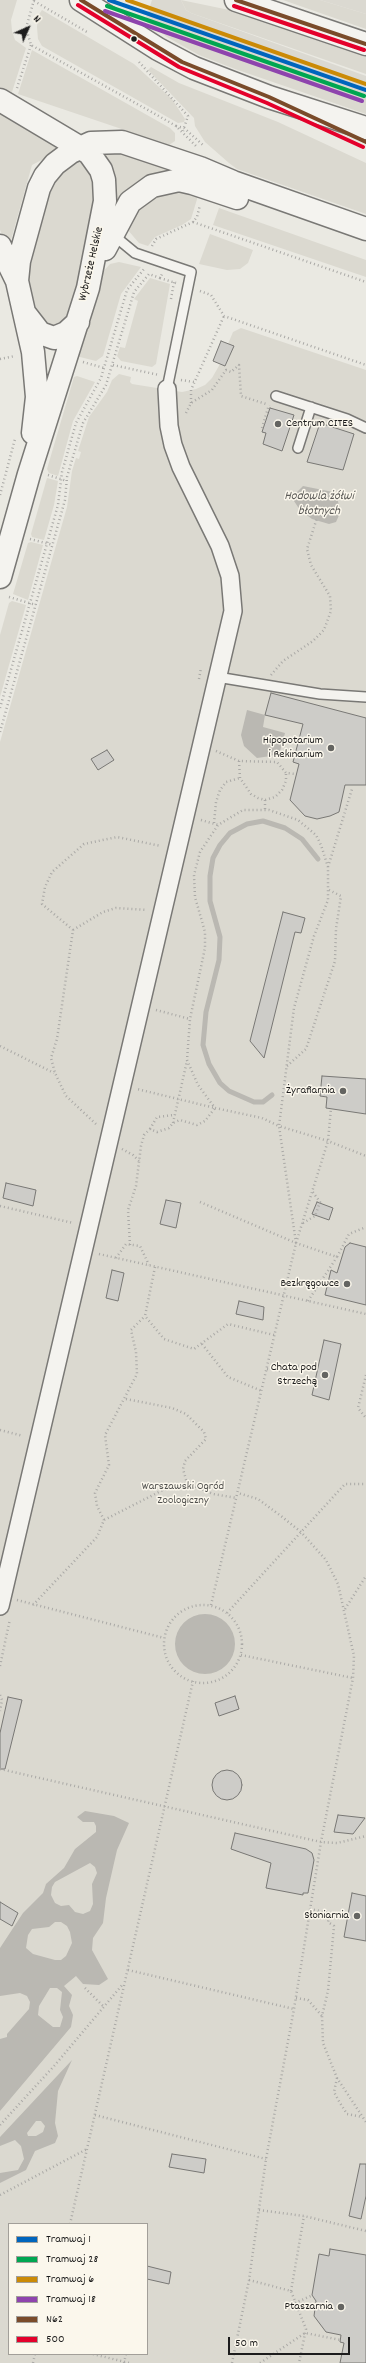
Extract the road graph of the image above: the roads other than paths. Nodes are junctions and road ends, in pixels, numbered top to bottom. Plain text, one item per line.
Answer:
1 (81, 0) edge
2 (236, 0) edge
3 (366, 44) edge
4 (8, 94) edge
5 (269, 97) junction
6 (366, 128) edge
7 (366, 142) edge
8 (81, 146) junction
9 (104, 212) junction
10 (366, 229) edge
11 (111, 234) junction
12 (366, 243) edge
13 (0, 246) edge
14 (17, 281) junction
15 (88, 288) junction
16 (25, 314) junction
17 (78, 322) junction
18 (169, 383) joint
19 (276, 396) dead end
20 (311, 407) junction
21 (366, 428) edge
22 (298, 448) dead end
23 (36, 474) junction
24 (0, 577) edge
25 (217, 677) junction
26 (366, 697) edge
27 (1, 1601) edge

1 - 5 main road
2 - 3 main road
4 - 8 main road, Wybrzeże Helskie
5 - 6 main road
5 - 7 main road
8 - 9 main road, Wybrzeże Helskie
8 - 10 main road
8 - 14 main road
9 - 11 lane
9 - 15 main road, Wybrzeże Helskie
11 - 12 main road
11 - 15 main road
11 - 18 lane
13 - 14 main road, Wybrzeże Helskie
14 - 16 main road, Wybrzeże Helskie
15 - 17 main road, Wybrzeże Helskie
16 - 17 main road
16 - 23 main road, Wybrzeże Helskie
17 - 23 main road, Wybrzeże Helskie
18 - 25 street
19 - 20 lane
20 - 21 lane
20 - 22 lane
23 - 24 main road, Wybrzeże Helskie
25 - 26 lane
25 - 27 street

